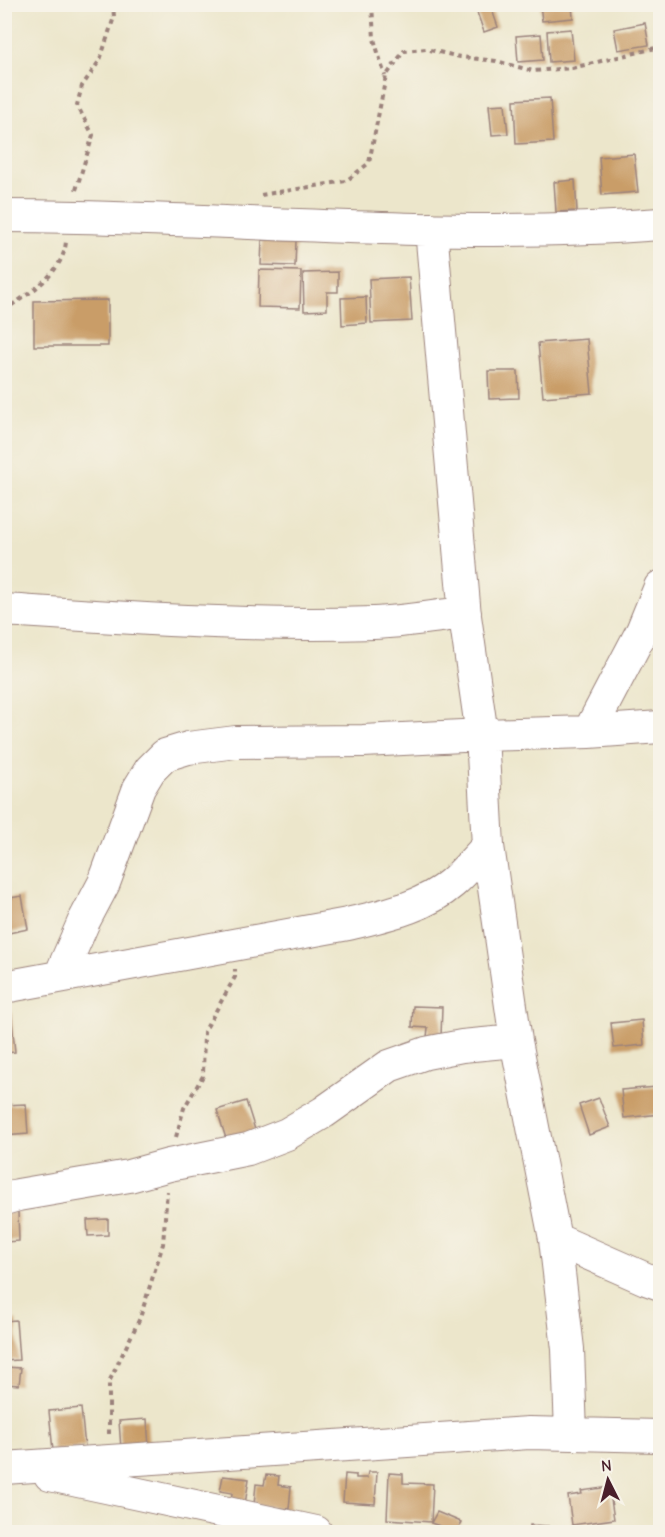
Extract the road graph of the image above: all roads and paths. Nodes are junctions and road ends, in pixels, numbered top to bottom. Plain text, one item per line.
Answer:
1 (113, 4) edge
2 (372, 4) edge
3 (660, 46) edge
4 (386, 76) junction
5 (251, 196) dead end
6 (4, 216) edge
7 (68, 216) junction
8 (660, 224) edge
9 (431, 229) junction
10 (4, 310) edge
11 (660, 587) edge
12 (4, 610) edge
13 (465, 612) junction
14 (660, 727) edge
15 (589, 732) junction
16 (482, 735) junction
17 (488, 846) junction
18 (237, 944) junction
19 (60, 976) junction
20 (4, 987) edge
21 (516, 1041) junction
22 (169, 1165) junction
23 (4, 1199) edge
24 (555, 1239) junction
25 (660, 1284) edge
26 (571, 1434) junction
27 (660, 1436) edge
28 (109, 1462) junction
29 (10, 1468) edge
30 (316, 1533) edge

1 - 7 path
2 - 4 path
3 - 4 path
4 - 5 path
6 - 7 street
7 - 9 street
7 - 10 path
8 - 9 street
9 - 13 street
11 - 15 street
12 - 13 street
13 - 16 street
14 - 15 street
15 - 16 street
16 - 17 street
16 - 19 street
17 - 18 street
17 - 21 street
18 - 19 street
18 - 22 path
19 - 20 street
21 - 22 street
21 - 24 street
22 - 23 street
22 - 28 path
24 - 25 street
24 - 26 street
26 - 27 street
26 - 28 street
28 - 29 street
29 - 30 street

